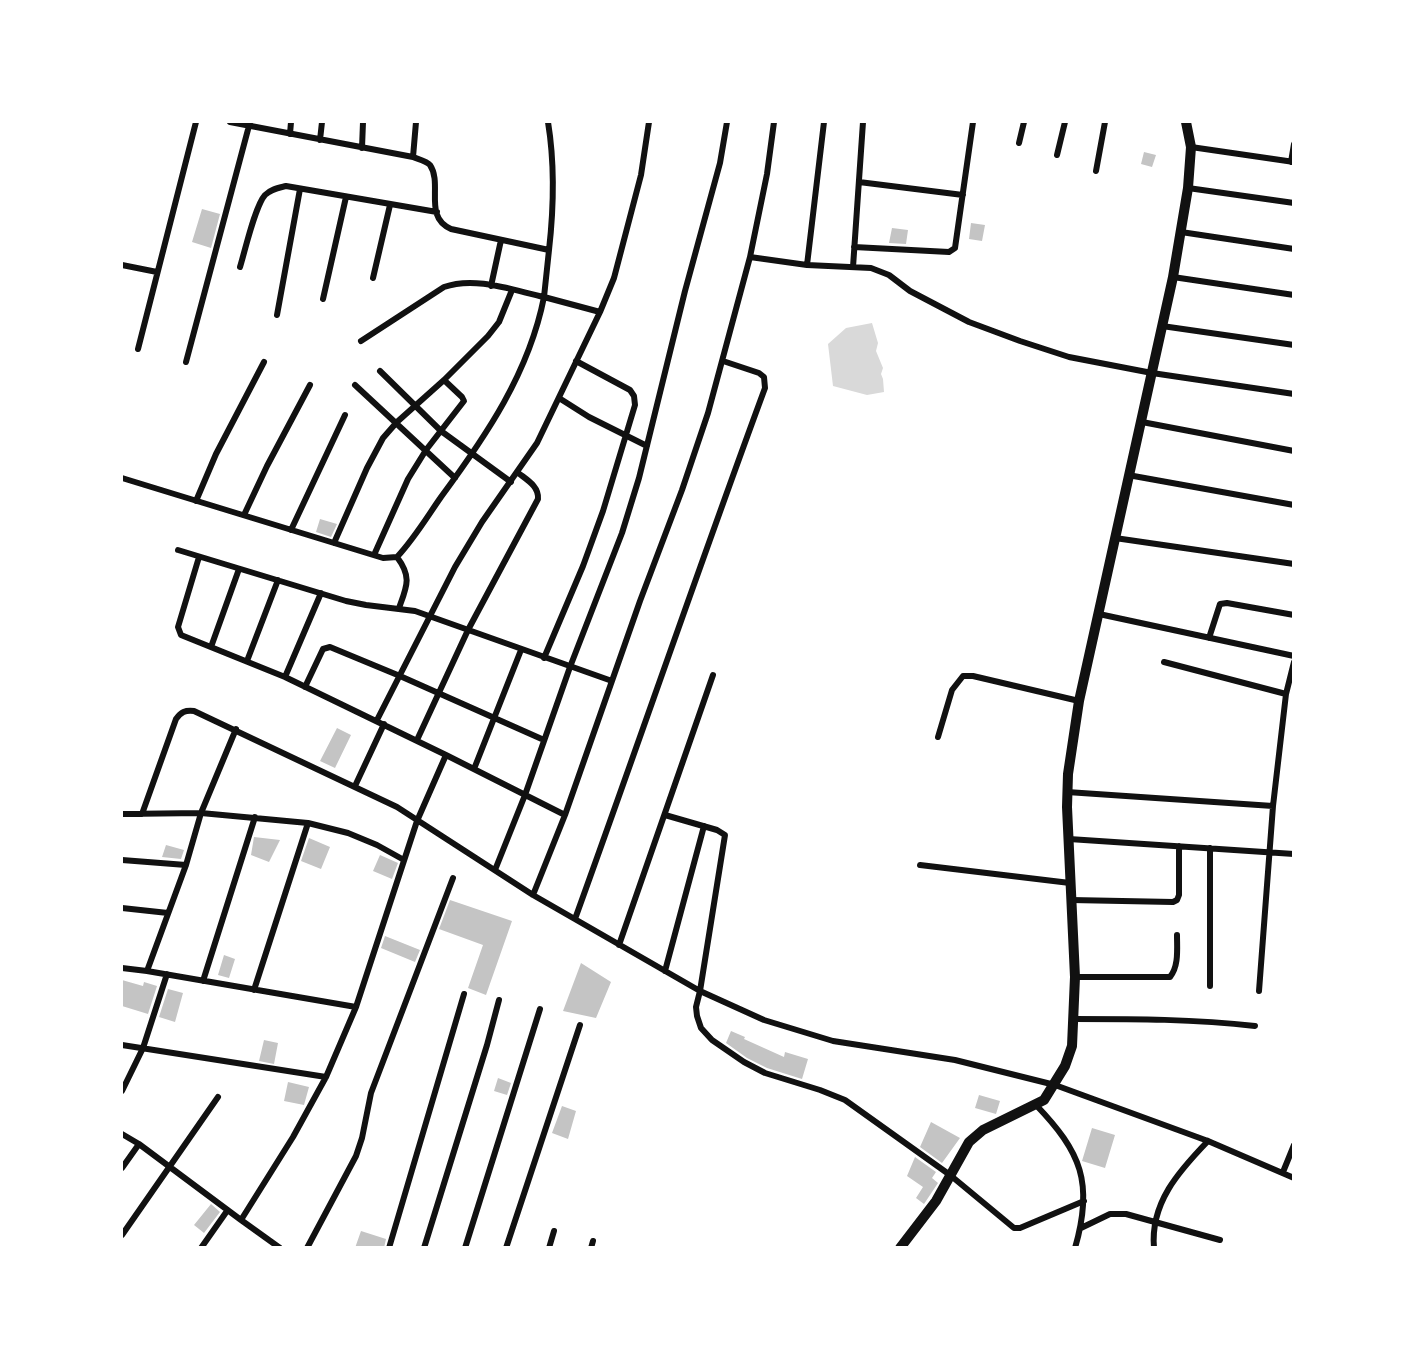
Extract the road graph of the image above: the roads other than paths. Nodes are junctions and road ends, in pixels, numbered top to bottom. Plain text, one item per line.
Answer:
1 (196, 122) edge
2 (230, 122) edge
3 (291, 122) edge
4 (322, 122) edge
5 (363, 122) edge
6 (416, 122) edge
7 (548, 122) edge
8 (650, 122) edge
9 (727, 122) edge
10 (774, 122) edge
11 (824, 122) edge
12 (863, 122) edge
13 (973, 122) edge
14 (1023, 122) edge
15 (1065, 122) edge
16 (1106, 122) edge
17 (1186, 122) edge
18 (249, 124) edge
19 (290, 134) junction
20 (320, 140) junction
21 (1019, 143) dead end
22 (1293, 144) edge
23 (1191, 147) junction
24 (362, 148) junction
25 (1057, 155) dead end
26 (413, 157) junction
27 (1292, 162) edge
28 (1096, 171) dead end
29 (859, 182) junction
30 (1188, 188) junction
31 (300, 189) junction
32 (963, 195) junction
33 (346, 197) junction
34 (1293, 203) edge
35 (390, 205) junction
36 (437, 212) junction
37 (1181, 232) junction
38 (501, 240) junction
39 (855, 247) junction
40 (1293, 249) edge
41 (549, 250) junction
42 (750, 257) junction
43 (122, 265) edge
44 (807, 265) junction
45 (240, 267) dead end
46 (853, 267) junction
47 (157, 272) junction
48 (1173, 277) junction
49 (373, 278) dead end
50 (491, 286) junction
51 (512, 290) junction
52 (1293, 295) edge
53 (544, 297) junction
54 (323, 299) dead end
55 (600, 312) junction
56 (277, 315) dead end
57 (1162, 326) junction
58 (361, 341) dead end
59 (1293, 345) edge
60 (138, 349) dead end
61 (576, 361) junction
62 (723, 361) junction
63 (186, 362) dead end
64 (264, 362) dead end
65 (380, 371) dead end
66 (1152, 373) junction
67 (444, 380) junction
68 (310, 385) dead end
69 (355, 385) dead end
70 (1293, 394) edge
71 (559, 398) junction
72 (414, 407) junction
73 (345, 415) dead end
74 (397, 422) junction
75 (1142, 422) junction
76 (441, 431) junction
77 (626, 435) junction
78 (648, 446) junction
79 (426, 450) junction
80 (1293, 451) edge
81 (471, 454) junction
82 (518, 472) junction
83 (1128, 475) junction
84 (122, 478) edge
85 (455, 478) junction
86 (511, 482) junction
87 (196, 501) junction
88 (1293, 505) edge
89 (244, 515) junction
90 (291, 530) junction
91 (1115, 538) junction
92 (334, 543) junction
93 (178, 550) dead end
94 (374, 555) junction
95 (199, 557) junction
96 (397, 557) junction
97 (1293, 564) edge
98 (239, 569) junction
99 (278, 580) junction
100 (321, 593) junction
101 (399, 608) junction
102 (1099, 614) junction
103 (1293, 615) edge
104 (429, 616) junction
105 (468, 630) junction
106 (1209, 638) junction
107 (211, 647) junction
108 (521, 650) junction
109 (1293, 656) edge
110 (544, 658) junction
111 (247, 661) junction
112 (1164, 662) dead end
113 (1293, 662) edge
114 (570, 667) junction
115 (713, 675) dead end
116 (399, 676) junction
117 (285, 677) junction
118 (612, 681) junction
119 (305, 687) junction
120 (439, 693) junction
121 (1286, 693) junction
122 (1079, 702) junction
123 (494, 717) junction
124 (377, 720) junction
125 (384, 724) junction
126 (236, 729) junction
127 (938, 737) dead end
128 (417, 740) junction
129 (544, 740) junction
130 (446, 755) junction
131 (474, 769) junction
132 (355, 786) junction
133 (1067, 792) junction
134 (525, 795) junction
135 (1273, 806) junction
136 (201, 813) junction
137 (122, 814) edge
138 (142, 814) junction
139 (565, 815) junction
140 (665, 815) junction
141 (255, 817) junction
142 (417, 821) junction
143 (308, 823) junction
144 (704, 826) junction
145 (1069, 839) junction
146 (1179, 846) junction
147 (1210, 848) junction
148 (1269, 851) junction
149 (1293, 854) edge
150 (122, 860) edge
151 (404, 860) junction
152 (186, 865) junction
153 (920, 865) dead end
154 (495, 870) junction
155 (453, 879) dead end
156 (1070, 882) junction
157 (533, 895) junction
158 (1071, 900) junction
159 (122, 908) edge
160 (168, 913) junction
161 (575, 919) junction
162 (1178, 935) dead end
163 (620, 945) junction
164 (122, 968) edge
165 (147, 970) junction
166 (665, 971) junction
167 (167, 974) junction
168 (1076, 976) junction
169 (203, 981) junction
170 (1210, 986) dead end
171 (254, 990) junction
172 (1259, 991) dead end
173 (464, 994) dead end
174 (699, 994) junction
175 (499, 1000) dead end
176 (356, 1006) junction
177 (540, 1009) dead end
178 (1074, 1019) junction
179 (580, 1025) dead end
180 (1255, 1026) dead end
181 (122, 1045) edge
182 (143, 1048) junction
183 (326, 1077) junction
184 (122, 1091) edge
185 (1046, 1095) junction
186 (218, 1096) dead end
187 (122, 1134) edge
188 (1208, 1141) junction
189 (139, 1144) junction
190 (1293, 1145) edge
191 (170, 1167) junction
192 (122, 1168) edge
193 (1283, 1172) junction
194 (950, 1174) junction
195 (1293, 1178) edge
196 (1084, 1201) junction
197 (227, 1211) junction
198 (241, 1220) junction
199 (1154, 1222) junction
200 (1081, 1228) junction
201 (554, 1231) dead end
202 (122, 1235) edge
203 (1220, 1240) dead end
204 (201, 1248) edge
205 (280, 1248) edge
206 (307, 1248) edge
207 (389, 1248) edge
208 (424, 1248) edge
209 (465, 1248) edge
210 (506, 1248) edge
211 (549, 1248) edge
212 (900, 1248) edge
213 (1075, 1248) edge
214 (1154, 1248) edge

1 - 47 street
2 - 18 street
3 - 19 street
4 - 20 street
5 - 24 street
6 - 26 street
7 - 41 street
8 - 55 street
9 - 78 street
10 - 42 street
11 - 44 street
12 - 29 street
13 - 32 street
14 - 21 street
15 - 25 street
16 - 28 street
17 - 23 street
18 - 19 street
18 - 63 street
19 - 20 street
20 - 24 street
22 - 27 street
23 - 27 street
23 - 30 street
24 - 26 street
26 - 36 street
29 - 32 street
29 - 39 street
30 - 34 street
30 - 37 street
31 - 33 street
31 - 45 street
31 - 56 street
32 - 39 street
33 - 35 street
33 - 54 street
35 - 36 street
35 - 49 street
36 - 38 street
37 - 40 street
37 - 48 street
38 - 41 street
38 - 50 street
39 - 46 street
41 - 53 street
42 - 44 street
42 - 62 street
43 - 47 street
44 - 46 street
46 - 66 street
47 - 60 street
48 - 52 street
48 - 57 street
50 - 51 street
50 - 58 street
51 - 53 street
51 - 67 street
53 - 55 street
53 - 81 street
55 - 61 street
57 - 59 street
57 - 66 street
61 - 71 street
61 - 77 street
62 - 118 street
62 - 161 street
64 - 87 street
65 - 72 street
66 - 70 street
66 - 75 street
67 - 72 street
67 - 76 street
68 - 89 street
69 - 74 street
71 - 77 street
71 - 82 street
72 - 74 street
72 - 76 street
73 - 90 street
74 - 79 street
74 - 92 street
75 - 80 street
75 - 83 street
76 - 79 street
76 - 81 street
77 - 78 street
77 - 110 street
78 - 114 street
79 - 85 street
79 - 94 street
81 - 85 street
81 - 86 street
82 - 86 street
82 - 105 street
83 - 88 street
83 - 91 street
84 - 87 street
85 - 96 street
86 - 104 street
87 - 89 street
89 - 90 street
90 - 92 street
91 - 97 street
91 - 102 street
92 - 94 street
93 - 95 street
94 - 96 street
95 - 98 street
95 - 107 street
96 - 101 street
98 - 99 street
98 - 107 street
99 - 100 street
99 - 111 street
100 - 101 street
100 - 117 street
101 - 104 street
102 - 106 street
102 - 122 street
103 - 106 street
104 - 105 street
104 - 116 street
105 - 108 street
105 - 120 street
106 - 109 street
107 - 111 street
108 - 110 street
108 - 123 street
110 - 114 street
111 - 117 street
112 - 121 street
113 - 121 street
114 - 118 street
114 - 129 street
115 - 140 street
116 - 119 street
116 - 120 street
116 - 124 street
117 - 119 street
118 - 139 street
119 - 124 street
120 - 123 street
120 - 128 street
121 - 135 street
122 - 127 street
122 - 133 street
123 - 129 street
123 - 131 street
124 - 125 street
125 - 128 street
125 - 132 street
126 - 132 street
126 - 136 street
126 - 138 street
128 - 130 street
129 - 134 street
130 - 131 street
130 - 142 street
131 - 134 street
132 - 142 street
133 - 135 street
133 - 145 street
134 - 139 street
134 - 154 street
135 - 148 street
136 - 138 street
136 - 141 street
136 - 152 street
137 - 138 street
139 - 157 street
140 - 144 street
140 - 163 street
141 - 143 street
141 - 169 street
142 - 151 street
142 - 154 street
143 - 151 street
143 - 171 street
144 - 166 street
144 - 174 street
145 - 146 street
145 - 156 street
146 - 147 street
146 - 158 street
147 - 148 street
147 - 170 street
148 - 149 street
148 - 172 street
150 - 152 street
151 - 176 street
152 - 160 street
153 - 156 street
154 - 157 street
155 - 206 street
156 - 158 street
157 - 161 street
158 - 168 street
159 - 160 street
160 - 165 street
161 - 163 street
162 - 168 street
163 - 166 street
164 - 165 street
165 - 167 street
166 - 174 street
167 - 169 street
167 - 182 street
168 - 178 street
169 - 171 street
171 - 176 street
173 - 207 street
174 - 185 street
174 - 194 street
175 - 208 street
176 - 183 street
177 - 209 street
178 - 180 street
178 - 185 street
179 - 210 street
181 - 182 street
182 - 183 street
182 - 184 street
183 - 198 street
185 - 188 street
185 - 194 street
185 - 196 street
186 - 191 street
187 - 189 street
188 - 193 street
188 - 199 street
189 - 191 street
189 - 192 street
190 - 193 street
191 - 197 street
191 - 202 street
193 - 195 street
194 - 196 street
194 - 212 street
196 - 200 street
197 - 198 street
197 - 204 street
198 - 205 street
199 - 200 street
199 - 203 street
199 - 214 street
200 - 213 street
201 - 211 street

